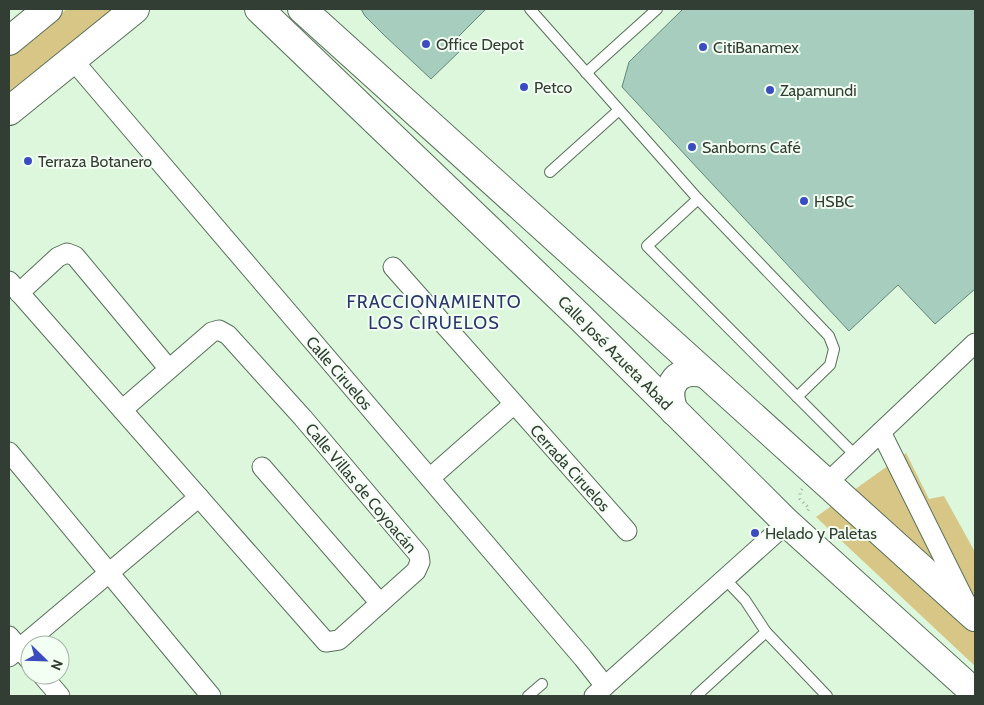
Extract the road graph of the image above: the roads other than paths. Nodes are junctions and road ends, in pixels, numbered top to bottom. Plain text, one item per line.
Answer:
1 (48, 9) edge
2 (135, 9) edge
3 (259, 9) edge
4 (302, 9) edge
5 (530, 9) edge
6 (657, 9) edge
7 (9, 41) edge
8 (72, 59) junction
9 (586, 73) junction
10 (619, 110) junction
11 (9, 111) edge
12 (550, 172) dead end
13 (698, 199) junction
14 (393, 267) dead end
15 (14, 287) edge
16 (610, 287) junction
17 (581, 318) junction
18 (975, 343) edge
19 (168, 369) junction
20 (706, 374) junction
21 (797, 397) junction
22 (514, 404) junction
23 (122, 410) junction
24 (674, 411) junction
25 (881, 432) junction
26 (9, 452) edge
27 (856, 456) junction
28 (262, 467) dead end
29 (430, 478) junction
30 (822, 479) junction
31 (199, 498) junction
32 (790, 526) junction
33 (626, 531) dead end
34 (108, 574) junction
35 (725, 578) junction
36 (380, 603) junction
37 (974, 616) edge
38 (766, 632) junction
39 (17, 650) edge
40 (542, 684) dead end
41 (51, 685) edge
42 (600, 691) edge
43 (975, 693) edge
44 (60, 696) edge
45 (210, 696) edge
46 (528, 696) edge
47 (696, 696) edge
48 (827, 696) edge

1 - 7 street
2 - 8 street
3 - 17 street, Calle José Azueta Abad
4 - 16 street
5 - 9 lane
6 - 9 lane
8 - 11 street
8 - 29 street, Calle Ciruelos
9 - 10 lane
10 - 12 lane
10 - 13 lane
13 - 21 lane
13 - 21 lane
14 - 22 street, Cerrada Ciruelos
15 - 19 street
15 - 23 street, Calle Villas de Coyoacán
16 - 17 street
16 - 20 street
17 - 24 street, Calle José Azueta Abad
18 - 25 street
19 - 23 street
19 - 36 street, Calle Villas de Coyoacán
20 - 24 street
20 - 30 street
21 - 27 lane
22 - 29 street
22 - 33 street, Cerrada Ciruelos
23 - 31 street, Calle Villas de Coyoacán
24 - 32 street, Calle José Azueta Abad
25 - 27 street
25 - 37 street
26 - 34 street
27 - 30 street
28 - 36 street
29 - 42 street, Calle Ciruelos
30 - 37 street
31 - 34 street
31 - 36 street, Calle Villas de Coyoacán
32 - 35 street
32 - 43 street, Calle José Azueta Abad
34 - 39 street
34 - 45 street
35 - 38 lane
35 - 42 street
38 - 47 lane
38 - 48 lane
40 - 46 lane
41 - 44 street

